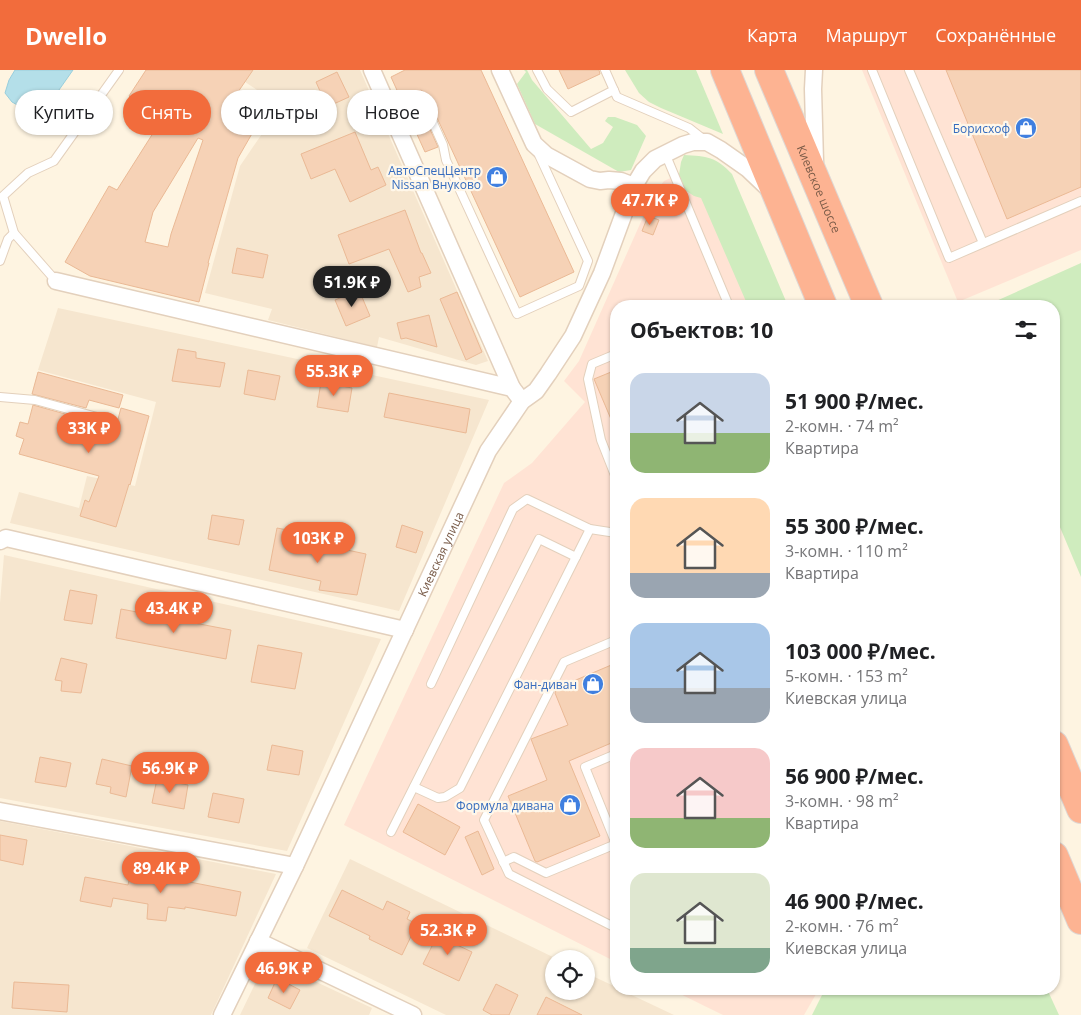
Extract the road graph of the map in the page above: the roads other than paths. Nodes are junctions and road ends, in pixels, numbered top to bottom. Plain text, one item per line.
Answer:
1 (118, 70) edge
2 (372, 70) edge
3 (500, 70) edge
4 (537, 70) edge
5 (604, 70) edge
6 (724, 70) edge
7 (769, 70) edge
8 (814, 70) edge
9 (872, 70) edge
10 (909, 70) edge
11 (614, 90) junction
12 (438, 134) edge
13 (707, 142) junction
14 (534, 144) junction
15 (665, 153) junction
16 (816, 180) junction
17 (634, 186) junction
18 (778, 198) junction
19 (1081, 201) edge
20 (14, 233) junction
21 (983, 242) junction
22 (0, 262) edge
23 (56, 281) joint
24 (726, 300) edge
25 (820, 300) edge
26 (866, 300) edge
27 (610, 356) edge
28 (512, 388) junction
29 (0, 398) edge
30 (522, 401) junction
31 (108, 420) dead end
32 (610, 463) edge
33 (590, 529) junction
34 (610, 532) edge
35 (0, 540) edge
36 (576, 557) junction
37 (404, 630) junction
38 (610, 643) edge
39 (431, 684) dead end
40 (610, 757) edge
41 (1060, 759) edge
42 (414, 787) junction
43 (1081, 809) edge
44 (0, 811) edge
45 (610, 829) edge
46 (391, 832) dead end
47 (610, 846) edge
48 (503, 862) junction
49 (295, 866) junction
50 (1060, 870) edge
51 (1081, 920) edge
52 (610, 925) edge
53 (258, 941) junction
54 (384, 1009) edge
55 (222, 1015) edge
56 (413, 1015) edge

1 - 20 lane
2 - 28 street
3 - 14 street
4 - 11 lane
5 - 11 lane
6 - 18 highway
7 - 16 highway, Киевское шоссе
8 - 16 street
9 - 21 lane
10 - 21 lane
11 - 13 lane
12 - 14 lane
13 - 15 street, Киевская улица
13 - 18 street
14 - 17 street
15 - 17 street, Киевская улица
15 - 24 lane
16 - 26 highway, Киевское шоссе
17 - 30 street, Киевская улица
18 - 25 highway
19 - 21 lane
20 - 22 lane
20 - 23 lane
23 - 28 street
27 - 32 lane
28 - 30 street
29 - 31 lane
30 - 37 street, Киевская улица
33 - 34 lane
33 - 36 lane
33 - 39 lane
35 - 37 street
36 - 42 lane
36 - 42 lane
37 - 49 street, Киевская улица
38 - 48 lane
40 - 45 lane
41 - 43 highway
42 - 46 lane
44 - 49 street
47 - 48 lane
48 - 52 lane
49 - 53 street, Киевская улица
50 - 51 highway
53 - 54 street
53 - 55 street, Киевская улица
54 - 56 street

